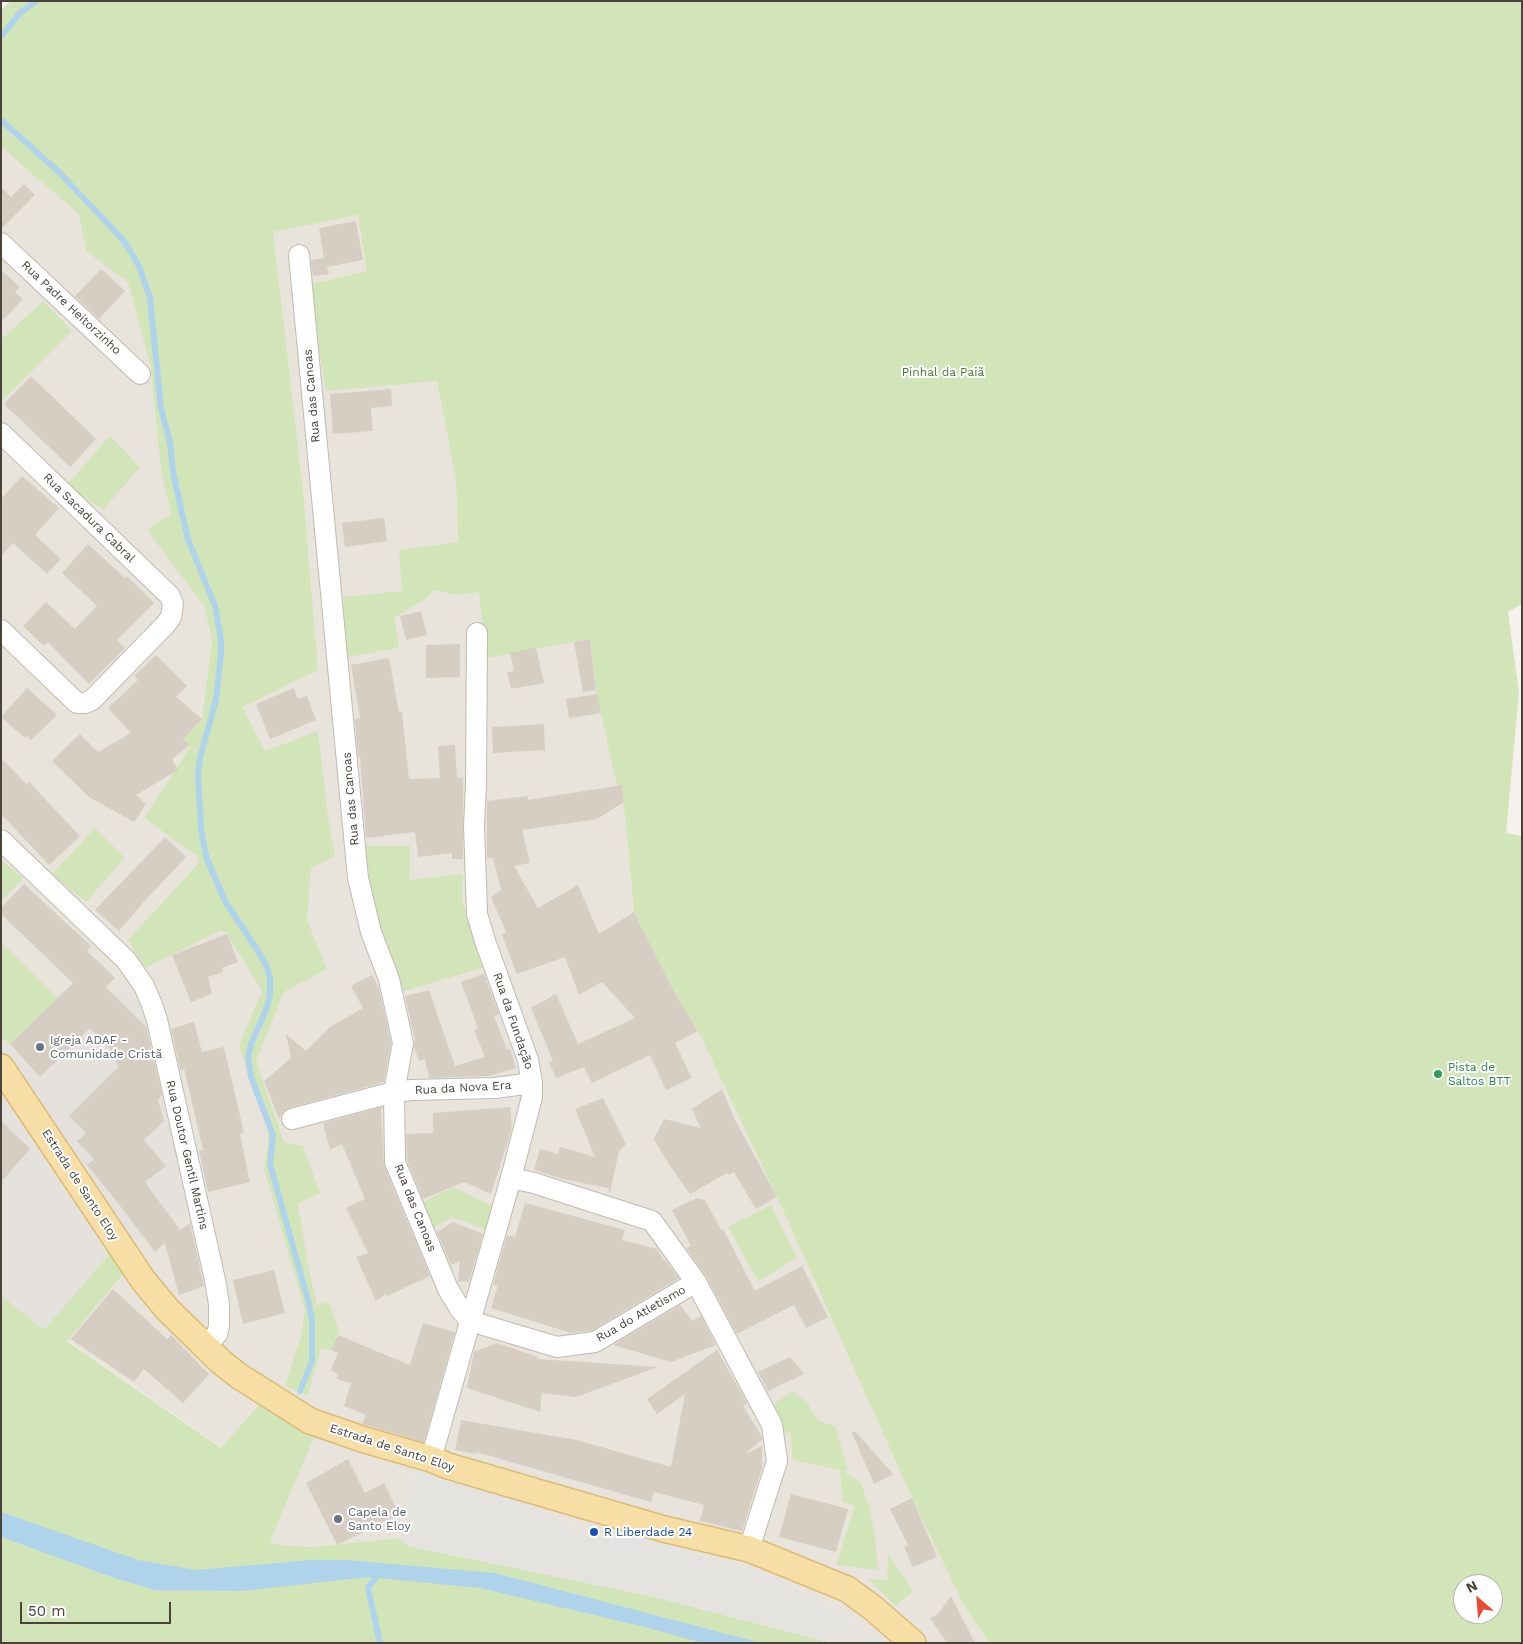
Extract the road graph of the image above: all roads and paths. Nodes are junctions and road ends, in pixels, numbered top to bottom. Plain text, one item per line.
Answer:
1 (1, 243) edge
2 (299, 255) dead end
3 (140, 374) dead end
4 (1, 433) edge
5 (1, 630) edge
6 (477, 633) dead end
7 (1, 840) edge
8 (1, 1067) edge
9 (532, 1082) junction
10 (394, 1092) junction
11 (292, 1119) dead end
12 (511, 1178) junction
13 (696, 1282) junction
14 (470, 1320) junction
15 (205, 1346) junction
16 (431, 1459) junction
17 (748, 1549) junction
18 (912, 1643) edge

1 - 3 street, Rua Padre Heitorzinho
2 - 10 street, Rua das Canoas
4 - 5 street, Rua Sacadura Cabral
6 - 9 street, Rua da Fundação
7 - 15 street, Rua Doutor Gentil Martins
8 - 15 main road, Estrada de Santo Eloy
9 - 10 street, Rua da Nova Era
9 - 12 street, Rua da Fundação
10 - 11 street, Rua da Nova Era
10 - 14 street, Rua das Canoas
12 - 13 street
12 - 14 street, Rua da Fundação
13 - 14 street, Rua do Atletismo
13 - 17 street
14 - 16 street, Rua da Fundação
15 - 16 main road, Estrada de Santo Eloy
16 - 17 main road, Estrada de Santo Eloy
17 - 18 main road, Estrada de Santo Eloy

